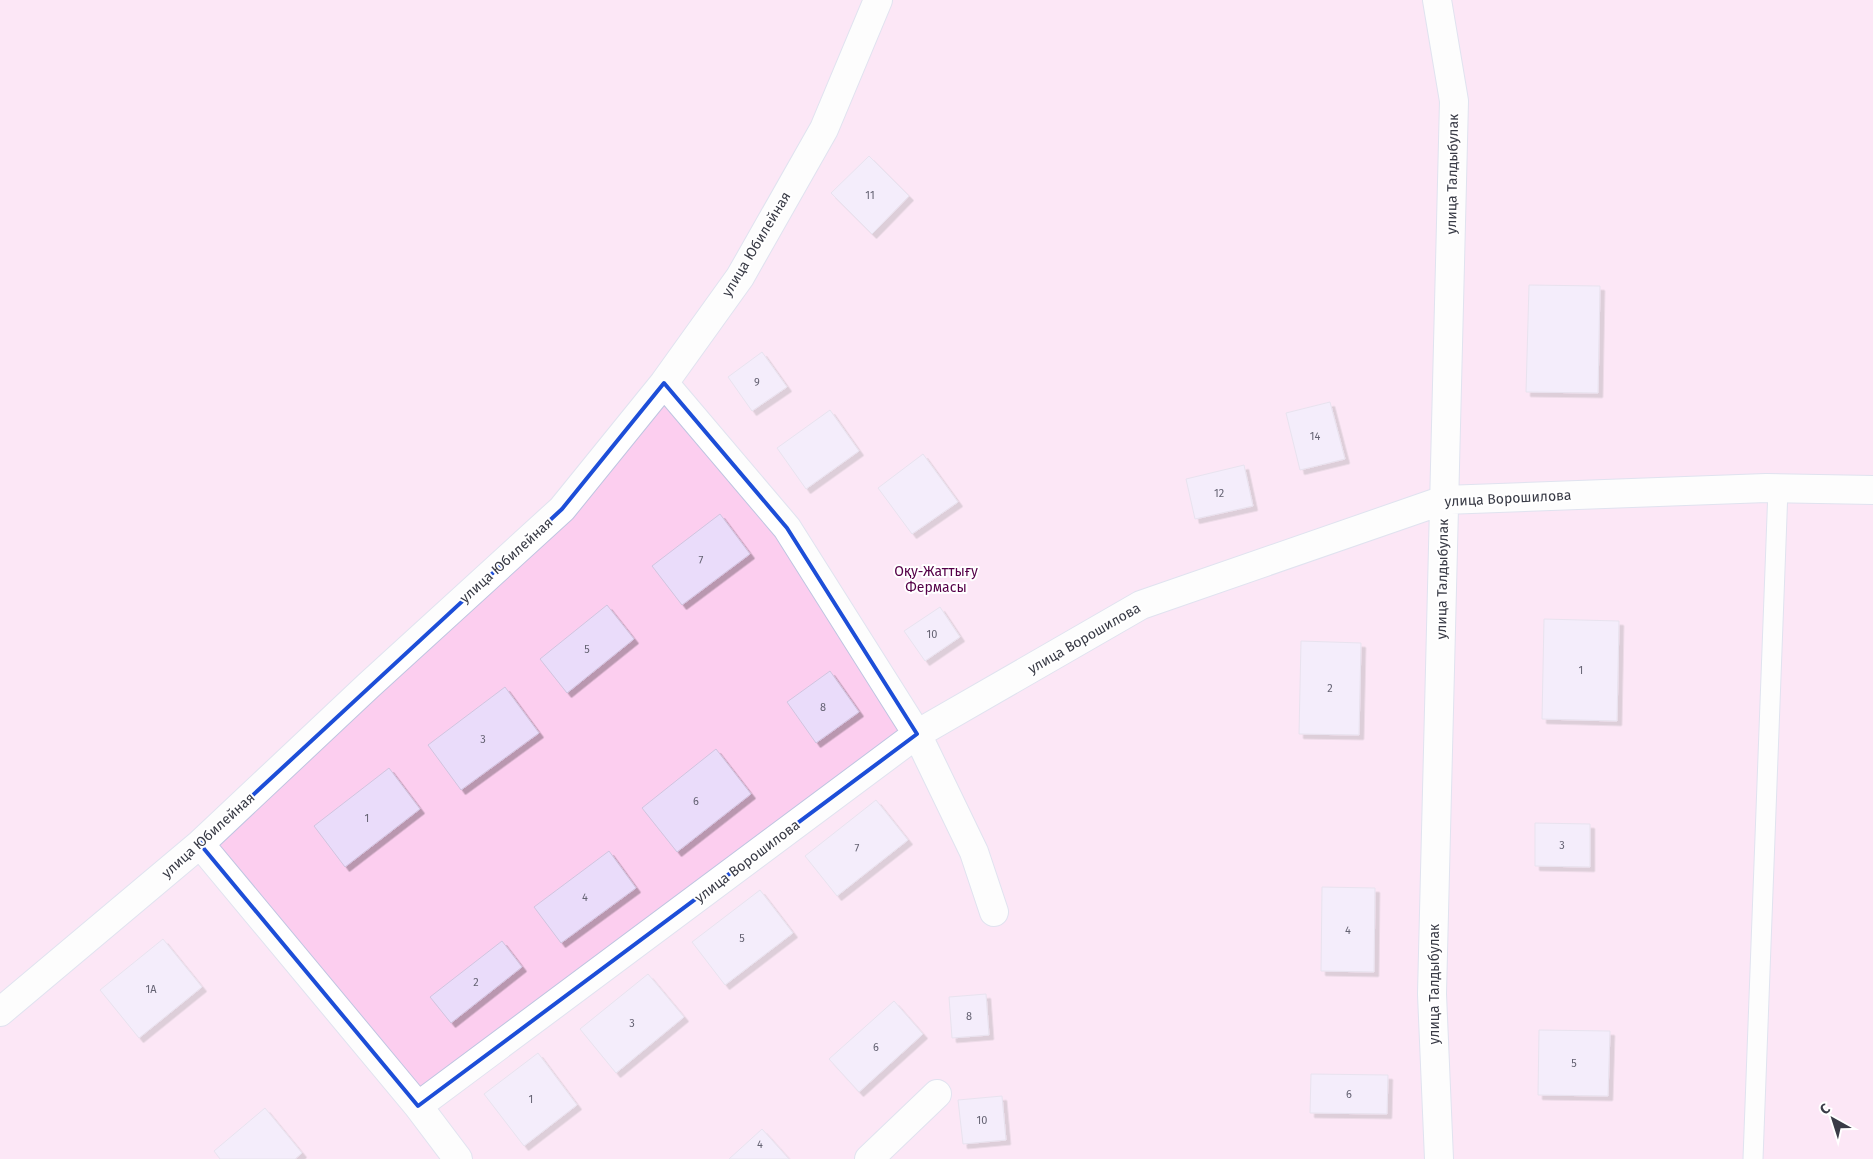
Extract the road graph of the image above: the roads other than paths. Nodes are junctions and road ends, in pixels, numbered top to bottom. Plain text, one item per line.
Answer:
1 (878, 0) edge
2 (1437, 0) edge
3 (664, 383) junction
4 (1778, 489) junction
5 (1873, 490) edge
6 (1444, 500) junction
7 (917, 734) junction
8 (200, 844) junction
9 (994, 912) dead end
10 (0, 1012) edge
11 (937, 1094) dead end
12 (418, 1106) junction
13 (458, 1159) edge
14 (869, 1159) edge
15 (1439, 1159) edge
16 (1753, 1159) edge

1 - 3 street, улица Юбилейная
2 - 6 street, улица Талдыбулак
3 - 7 street
3 - 8 street, улица Юбилейная
4 - 5 street, улица Ворошилова
4 - 6 street, улица Ворошилова
4 - 16 lane
6 - 7 street, улица Ворошилова
6 - 15 street, улица Талдыбулак
7 - 9 street
7 - 12 street, улица Ворошилова
8 - 10 street, улица Юбилейная
8 - 12 street
11 - 14 street
12 - 13 street

